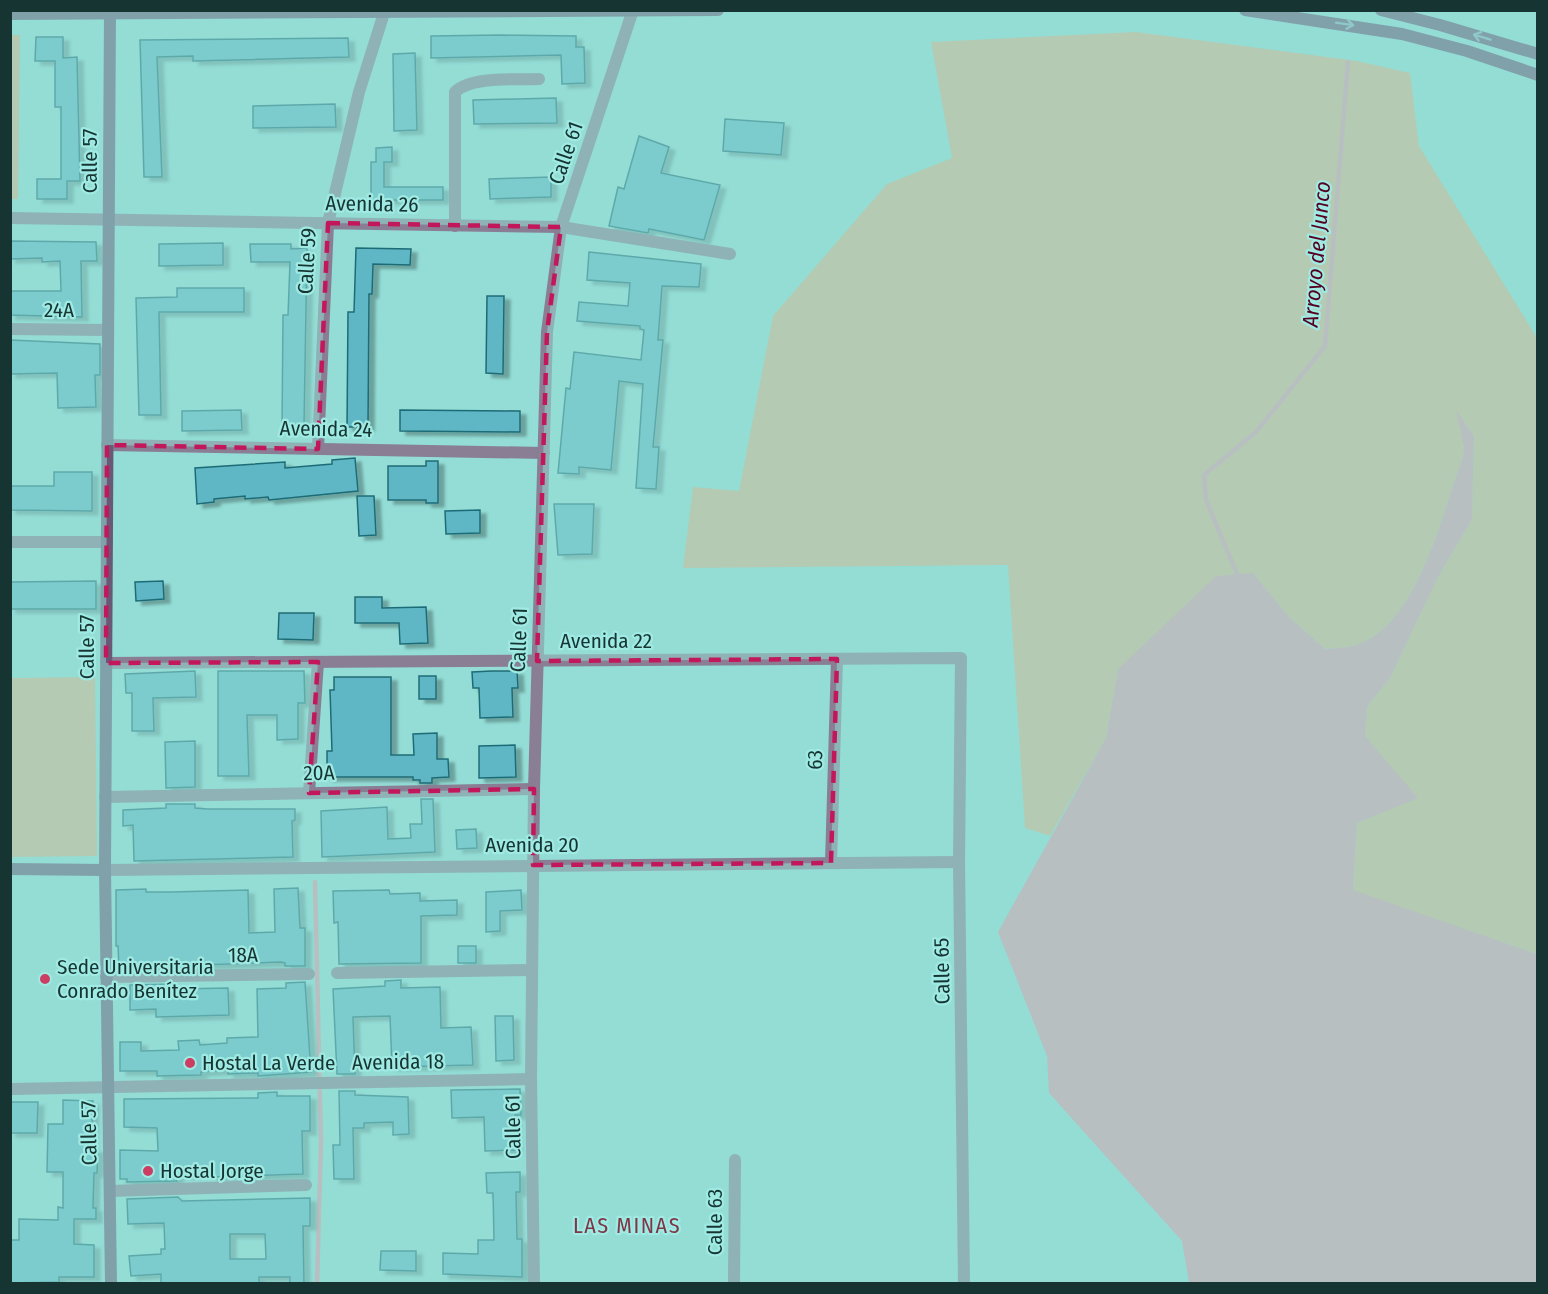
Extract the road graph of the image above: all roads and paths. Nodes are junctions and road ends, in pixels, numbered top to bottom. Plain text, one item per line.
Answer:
1 (385, 10) edge
2 (718, 10) edge
3 (1245, 10) edge
4 (1380, 10) edge
5 (633, 11) edge
6 (110, 12) edge
7 (10, 14) edge
8 (1538, 54) edge
9 (1538, 75) edge
10 (539, 79) dead end
11 (10, 218) edge
12 (109, 219) junction
13 (328, 223) junction
14 (455, 226) junction
15 (561, 227) junction
16 (730, 254) dead end
17 (10, 329) edge
18 (108, 330) junction
19 (107, 445) junction
20 (318, 449) junction
21 (544, 453) junction
22 (10, 542) edge
23 (107, 542) junction
24 (961, 658) joint
25 (837, 659) junction
26 (537, 661) junction
27 (318, 662) junction
28 (106, 663) junction
29 (534, 789) junction
30 (309, 794) junction
31 (105, 797) junction
32 (959, 862) junction
33 (831, 863) junction
34 (533, 865) junction
35 (10, 869) edge
36 (105, 870) junction
37 (532, 970) junction
38 (337, 973) dead end
39 (309, 974) dead end
40 (106, 977) junction
41 (531, 1079) junction
42 (108, 1087) junction
43 (13, 1089) dead end
44 (735, 1160) dead end
45 (306, 1185) dead end
46 (110, 1191) junction
47 (111, 1284) edge
48 (534, 1284) edge
49 (734, 1284) edge
50 (964, 1284) edge

1 - 5 street
1 - 6 street
1 - 13 street, Calle 59
2 - 5 street
3 -> 9 street
8 -> 4 street
5 - 15 street, Calle 61
6 - 7 street
6 - 12 street, Calle 57
10 - 14 street
11 - 12 street, Avenida 26
12 - 13 street, Avenida 26
12 - 18 street, Calle 57
13 - 14 street, Avenida 26
13 - 20 street, Calle 59
14 - 15 street, Avenida 26
15 - 16 street, Avenida 26
15 - 21 street, Calle 61
17 - 18 street, 24A
18 - 19 street, Calle 57
19 - 20 street, Avenida 24
19 - 23 street, Calle 57
20 - 21 street, Avenida 24
21 - 26 street, Calle 61
22 - 23 street
23 - 28 street, Calle 57
24 - 25 street, Avenida 22
24 - 32 street, Calle 65
25 - 26 street, Avenida 22
25 - 33 street, 63
26 - 27 street, Avenida 22
26 - 29 street, Calle 61
27 - 28 street, Avenida 22
27 - 30 street
28 - 31 street, Calle 57
29 - 30 street, 20A
29 - 34 street, Calle 61
30 - 31 street, 20A
31 - 36 street, Calle 57
32 - 33 street, Avenida 20
32 - 50 street, Calle 65
33 - 34 street, Avenida 20
34 - 36 street, Avenida 20
34 - 37 street, Calle 61
35 - 36 street
36 - 40 street, Calle 57
37 - 38 street
37 - 41 street, Calle 61
39 - 40 street, 18A
40 - 42 street, Calle 57
41 - 42 street, Avenida 18
41 - 48 street, Calle 61
42 - 43 street, Avenida 18
42 - 46 street, Calle 57
44 - 49 street, Calle 63
45 - 46 street
46 - 47 street, Calle 57

